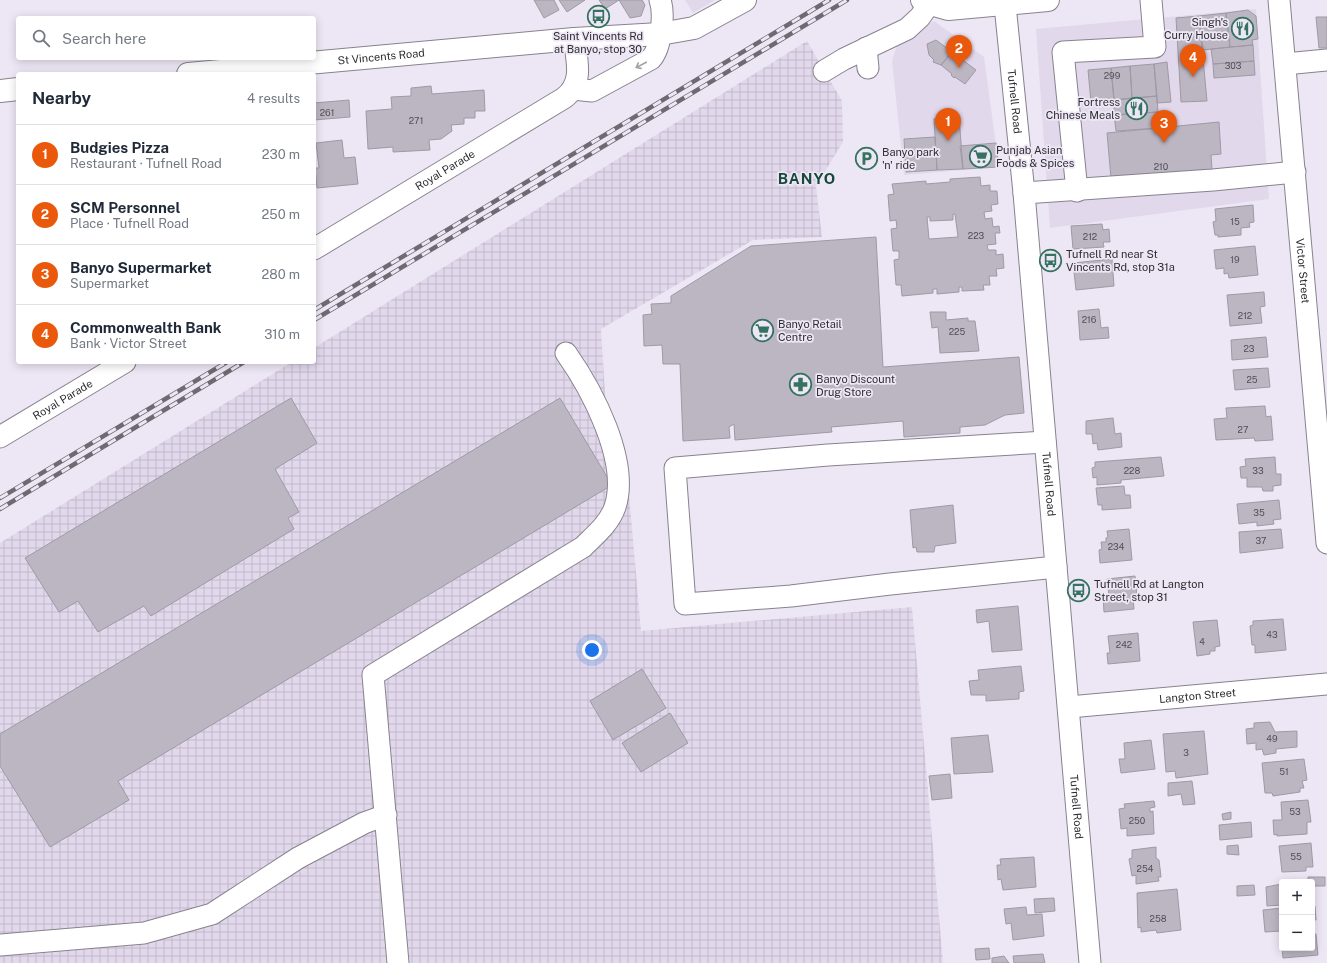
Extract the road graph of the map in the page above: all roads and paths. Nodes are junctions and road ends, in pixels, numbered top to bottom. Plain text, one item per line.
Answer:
1 (660, 0) edge
2 (745, 0) edge
3 (1048, 0) edge
4 (1151, 0) edge
5 (1279, 0) edge
6 (926, 2) edge
7 (1005, 5) junction
8 (660, 34) junction
9 (574, 39) junction
10 (1327, 60) edge
11 (1285, 64) junction
12 (824, 71) dead end
13 (210, 72) edge
14 (16, 89) edge
15 (573, 89) junction
16 (0, 91) edge
17 (1294, 172) junction
18 (1077, 191) junction
19 (1024, 194) junction
20 (316, 248) edge
21 (566, 353) dead end
22 (123, 364) edge
23 (0, 437) edge
24 (1045, 442) junction
25 (1327, 542) edge
26 (1056, 567) junction
27 (1327, 684) edge
28 (1069, 707) junction
29 (386, 815) junction
30 (0, 944) edge
31 (398, 963) edge
32 (1090, 963) edge

1 - 8 street
2 - 8 main road
3 - 7 main road
4 - 18 street
5 - 11 street, Victor Street
6 - 7 main road
6 - 12 street
7 - 19 street, Tufnell Road
8 - 9 main road
8 -> 15 street
9 - 13 main road, St Vincents Road
9 - 15 street
10 - 11 street
11 - 17 street, Victor Street
14 - 16 main road
15 - 20 street, Royal Parade
17 - 18 street
17 - 25 street, Victor Street
18 - 19 street
19 - 24 street, Tufnell Road
21 - 29 street
22 - 23 street, Royal Parade
24 - 26 street, Tufnell Road
24 - 26 street
26 - 28 street, Tufnell Road
27 - 28 street, Langton Street
28 - 32 street, Tufnell Road
29 - 30 street
29 - 31 street

